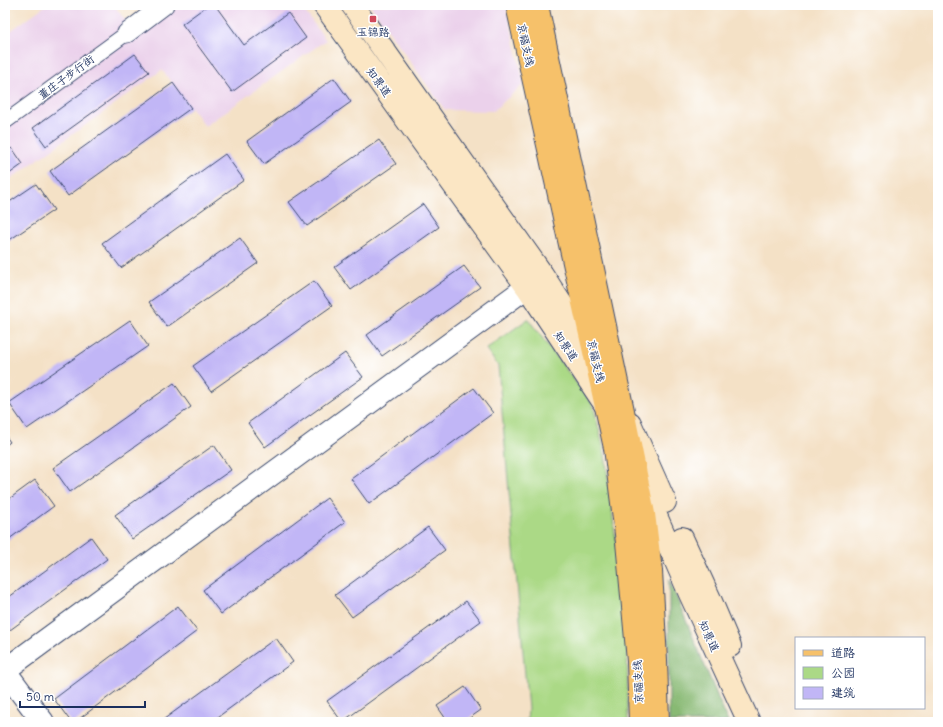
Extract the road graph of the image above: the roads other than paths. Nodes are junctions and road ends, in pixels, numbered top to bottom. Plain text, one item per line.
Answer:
1 (164, 5) edge
2 (324, 5) edge
3 (352, 5) edge
4 (518, 5) edge
5 (537, 5) edge
6 (127, 33) joint
7 (5, 122) edge
8 (534, 281) junction
9 (595, 356) junction
10 (614, 406) junction
11 (634, 466) junction
12 (5, 670) edge
13 (43, 722) edge
14 (640, 722) edge
15 (658, 722) edge
16 (749, 722) edge
17 (763, 722) edge

1 - 6 street
2 - 8 main road, 知景道
3 - 8 main road, 知景道
4 - 9 main road, 京福支线
5 - 10 main road, 京福支线
6 - 7 street, 董庄子步行街
8 - 9 main road, 知景道
8 - 10 main road, 知景道
8 - 12 street
9 - 10 main road, 知景道
10 - 11 main road, 京福支线
10 - 14 main road, 京福支线
10 - 17 main road, 知景道
11 - 15 main road, 京福支线
11 - 16 main road, 知景道
12 - 13 street

